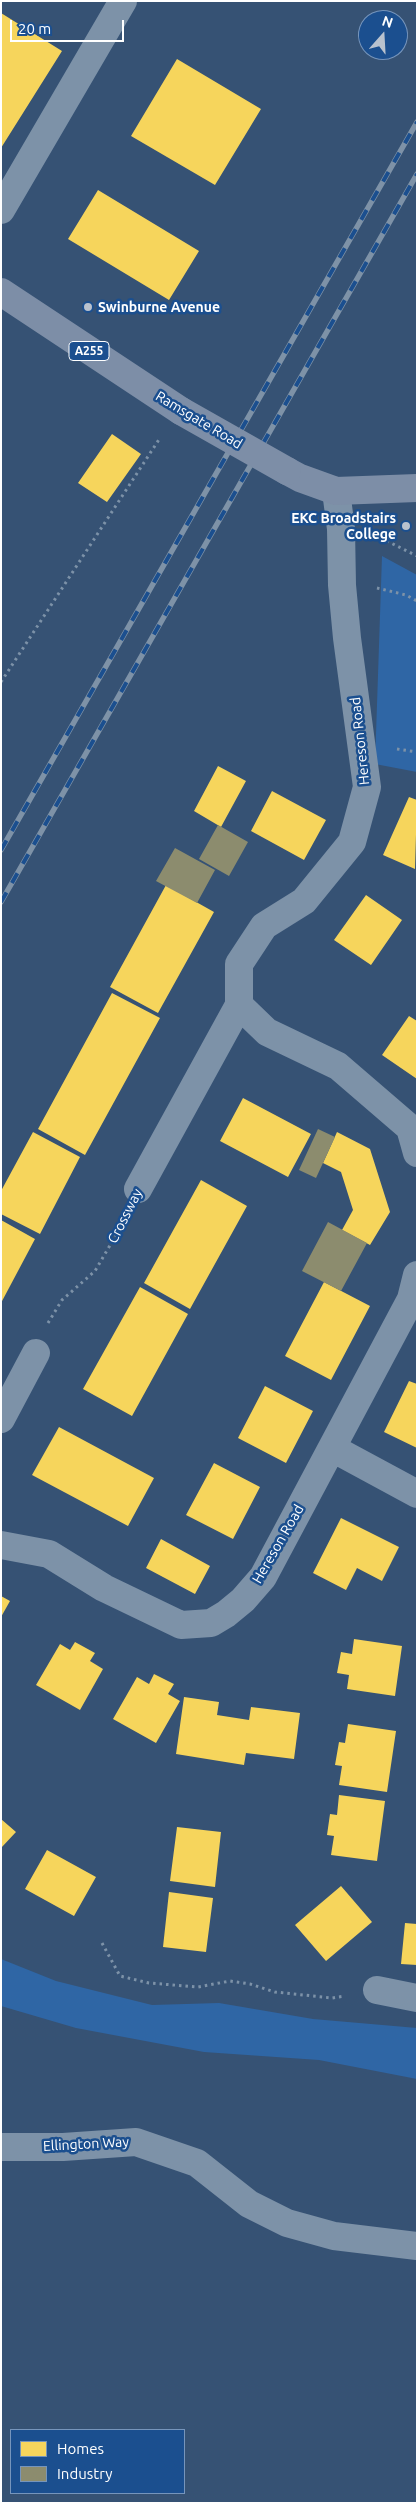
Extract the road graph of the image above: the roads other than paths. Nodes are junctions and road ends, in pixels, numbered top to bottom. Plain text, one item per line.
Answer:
1 (123, 1) edge
2 (1, 210) edge
3 (1, 292) edge
4 (417, 488) edge
5 (336, 491) junction
6 (238, 1004) junction
7 (417, 1153) edge
8 (138, 1189) road end
9 (417, 1274) edge
10 (36, 1353) road end
11 (1, 1419) edge
12 (332, 1448) junction
13 (417, 1494) edge
14 (1, 1545) edge
15 (377, 1990) road end
16 (417, 1998) edge
17 (1, 2147) edge
18 (417, 2246) edge

1 - 2 street
3 - 5 main road, Ramsgate Road / A255, bridge
4 - 5 main road, Ramsgate Road / A255
5 - 6 street, Hereson Road
6 - 7 street
6 - 8 street, Crossway
9 - 12 street, Hereson Road
10 - 11 street
12 - 13 street
12 - 14 street, Hereson Road
15 - 16 street
17 - 18 street, Ellington Way

